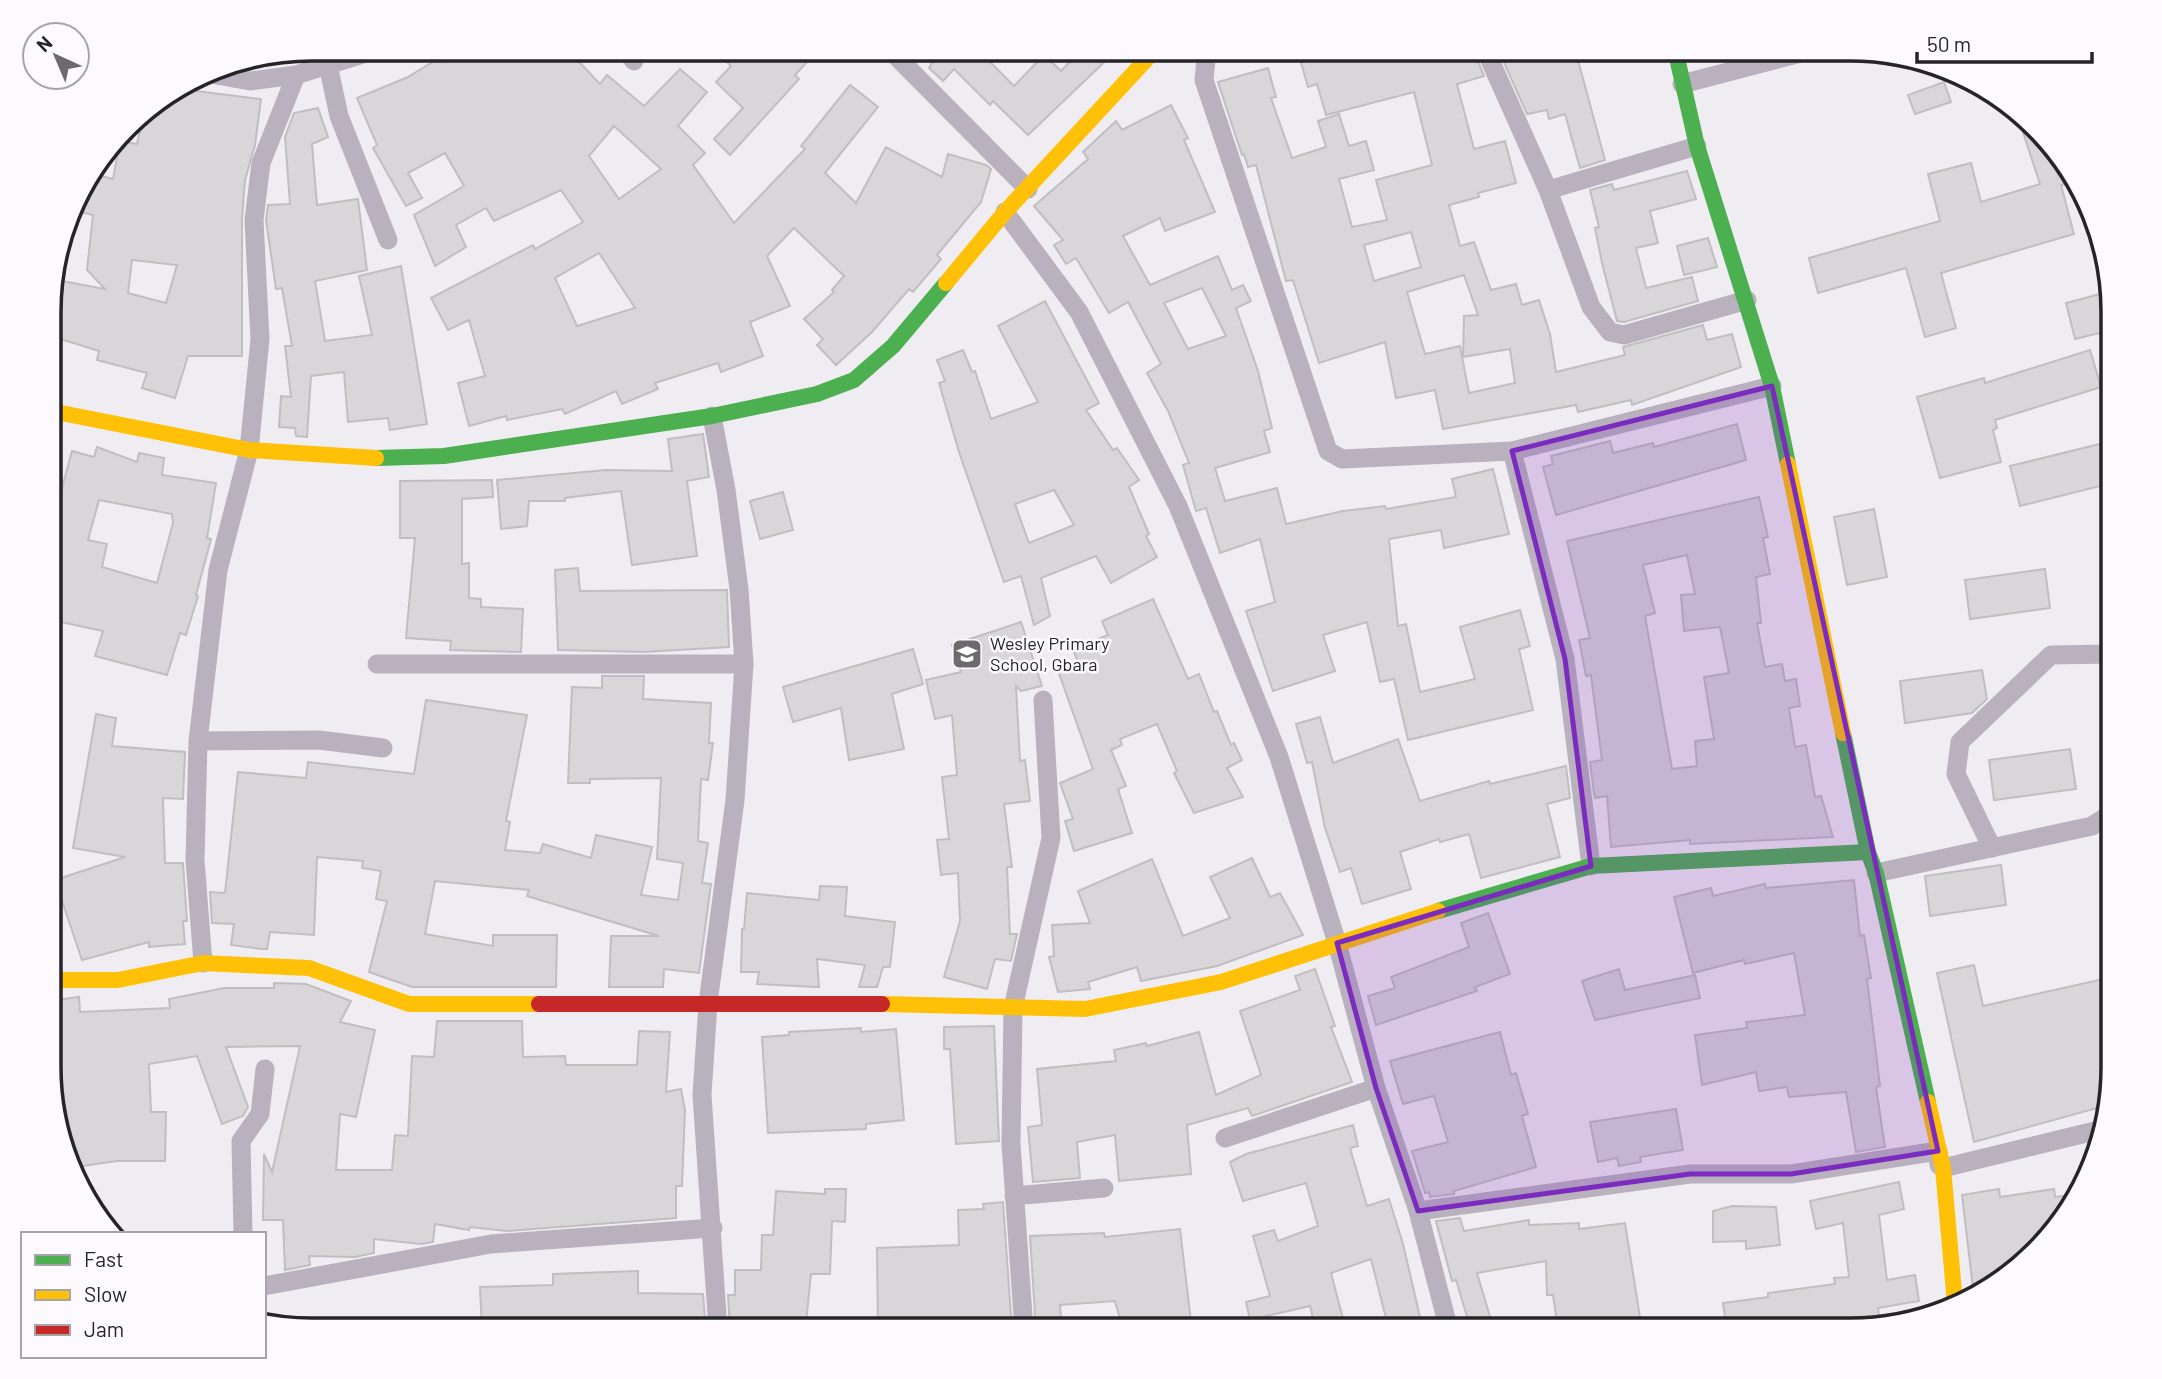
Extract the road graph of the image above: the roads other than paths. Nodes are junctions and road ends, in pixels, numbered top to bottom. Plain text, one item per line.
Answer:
1 (341, 61) edge
2 (901, 61) edge
3 (1145, 61) edge
4 (1206, 61) edge
5 (1490, 61) edge
6 (1677, 61) edge
7 (1770, 61) edge
8 (328, 65) junction
9 (296, 75) junction
10 (226, 77) edge
11 (1682, 84) junction
12 (1697, 146) junction
13 (1028, 188) junction
14 (1548, 190) junction
15 (1005, 212) junction
16 (388, 240) dead end
17 (1747, 300) junction
18 (1772, 386) junction
19 (61, 413) edge
20 (712, 416) junction
21 (248, 450) junction
22 (1512, 451) junction
23 (2101, 654) edge
24 (377, 664) dead end
25 (744, 664) junction
26 (1043, 700) dead end
27 (198, 741) junction
28 (383, 748) dead end
29 (2101, 821) edge
30 (1992, 848) junction
31 (1868, 852) junction
32 (1591, 866) junction
33 (1876, 873) junction
34 (1337, 943) junction
35 (203, 963) junction
36 (61, 980) edge
37 (708, 1003) junction
38 (1013, 1008) junction
39 (265, 1069) dead end
40 (1376, 1088) junction
41 (2092, 1131) edge
42 (1224, 1138) dead end
43 (1941, 1160) junction
44 (1104, 1188) dead end
45 (1014, 1196) junction
46 (1418, 1210) junction
47 (713, 1228) junction
48 (243, 1232) edge
49 (266, 1286) edge
50 (1953, 1296) edge
51 (717, 1318) edge
52 (1023, 1318) edge
53 (1446, 1318) edge

1 - 8 street
2 - 13 street
3 - 13 street
4 - 22 street
5 - 14 street
6 - 11 street
7 - 11 street
8 - 9 street
8 - 16 street
9 - 10 street
9 - 21 street
11 - 12 street
12 - 14 street
12 - 17 street
13 - 15 street
14 - 17 street
15 - 20 street
15 - 34 street
17 - 18 street
18 - 22 street
18 - 31 street
19 - 21 street
20 - 21 street
20 - 25 street
21 - 27 street
22 - 32 street
23 - 30 street
24 - 25 street
25 - 37 street
26 - 38 street
27 - 28 street
27 - 35 street
29 - 30 street
30 - 33 street
31 - 32 street
31 - 33 street
32 - 34 street
33 - 43 street
34 - 38 street
34 - 40 street
35 - 36 street
35 - 37 street
37 - 38 street
37 - 47 street
38 - 45 street
39 - 48 street
40 - 42 street
40 - 46 street
41 - 43 street
43 - 46 street
43 - 50 street
44 - 45 street
45 - 52 street
46 - 53 street
47 - 49 street
47 - 51 street

